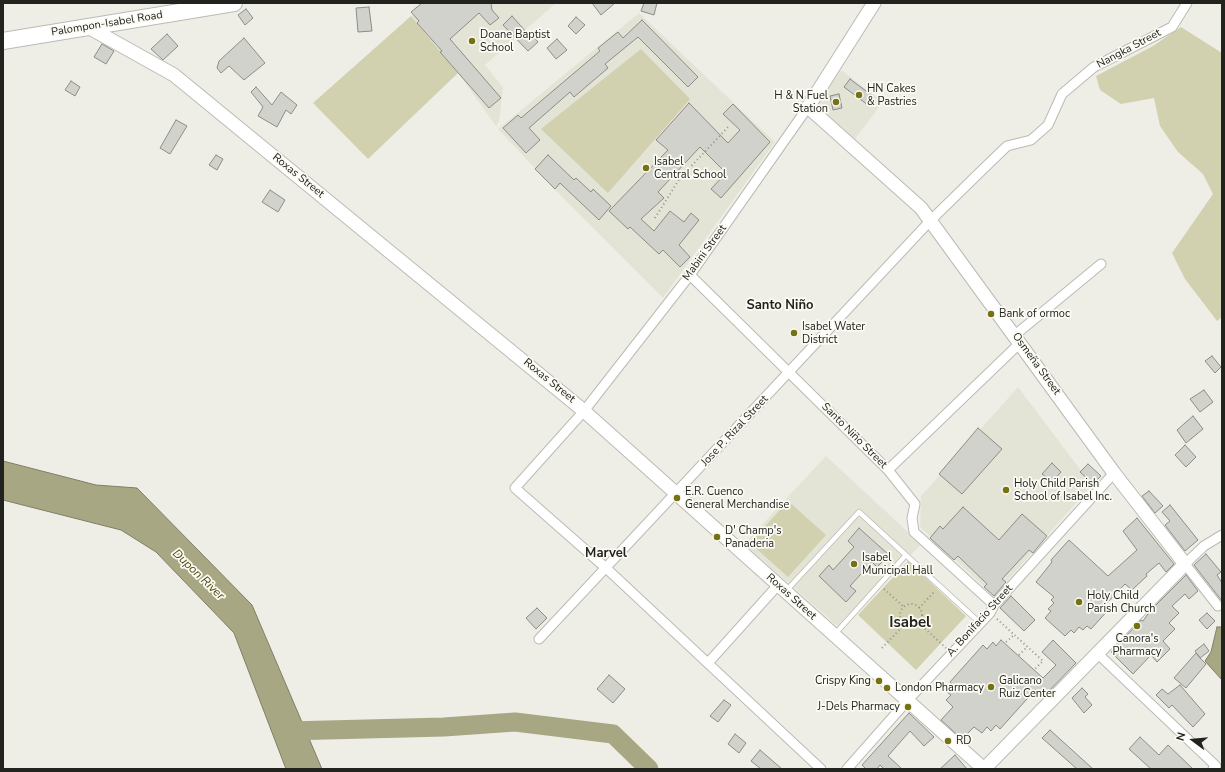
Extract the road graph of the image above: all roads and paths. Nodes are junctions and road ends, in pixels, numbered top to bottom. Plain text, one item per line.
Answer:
1 (234, 3) edge
2 (874, 3) edge
3 (1187, 3) edge
4 (88, 27) junction
5 (3, 41) edge
6 (808, 107) junction
7 (730, 125) dead end
8 (655, 218) dead end
9 (930, 221) junction
10 (1101, 264) dead end
11 (690, 275) junction
12 (1017, 339) junction
13 (790, 371) junction
14 (584, 411) junction
15 (888, 470) junction
16 (1114, 473) junction
17 (676, 494) junction
18 (1222, 535) edge
19 (906, 555) junction
20 (1185, 564) junction
21 (606, 568) junction
22 (880, 584) junction
23 (940, 586) junction
24 (782, 589) junction
25 (1218, 606) dead end
26 (904, 607) junction
27 (919, 608) junction
28 (992, 609) junction
29 (919, 623) junction
30 (980, 623) junction
31 (905, 624) junction
32 (833, 635) junction
33 (1014, 635) junction
34 (539, 639) dead end
35 (1006, 642) dead end
36 (1027, 647) junction
37 (882, 648) dead end
38 (1096, 652) junction
39 (952, 654) junction
40 (1019, 655) dead end
41 (708, 663) junction
42 (1035, 669) dead end
43 (907, 701) junction
44 (821, 769) edge
45 (847, 769) edge
46 (984, 769) edge
47 (1213, 769) edge

1 - 4 highway, Palompon-Isabel Road
2 - 6 street, Mabini Street
3 - 9 street, Nangka Street
4 - 5 highway, Palompon-Isabel Road
4 - 14 street, Roxas Street
6 - 9 street, Osmeña Street
6 - 11 street, Mabini Street
7 - 8 path
9 - 12 street, Osmeña Street
9 - 13 street, Jose P. Rizal Street
10 - 12 street
11 - 13 street, Santo Niño Street
11 - 14 street, Mabini Street
12 - 15 street
12 - 16 street, Osmeña Street
13 - 15 street, Santo Niño Street
13 - 17 street, Jose P. Rizal Street
14 - 17 street, Roxas Street
14 - 21 street, Mabini Street
15 - 28 street, Santo Niño Street
16 - 20 street, Osmeña Street
16 - 28 street, A. Bonifacio Street
17 - 21 street, Jose P. Rizal Street
17 - 24 street, Roxas Street
18 - 20 street
19 - 22 lane
19 - 23 lane
19 - 24 lane
20 - 25 street
20 - 38 street
21 - 34 street, Jose P. Rizal Street
21 - 41 street
22 - 26 path
22 - 32 lane
23 - 27 path
23 - 30 lane
24 - 32 street, Roxas Street
24 - 41 street
26 - 27 path
26 - 31 path
27 - 29 path
28 - 30 street, A. Bonifacio Street
28 - 33 path
29 - 31 path
29 - 39 path
30 - 39 street, A. Bonifacio Street
31 - 37 path
32 - 43 street, Roxas Street
33 - 35 path
33 - 36 path
36 - 40 path
36 - 42 path
38 - 46 street
38 - 47 street
39 - 43 street, A. Bonifacio Street
41 - 44 street
43 - 45 street, A. Bonifacio Street
43 - 46 street, Roxas Street

